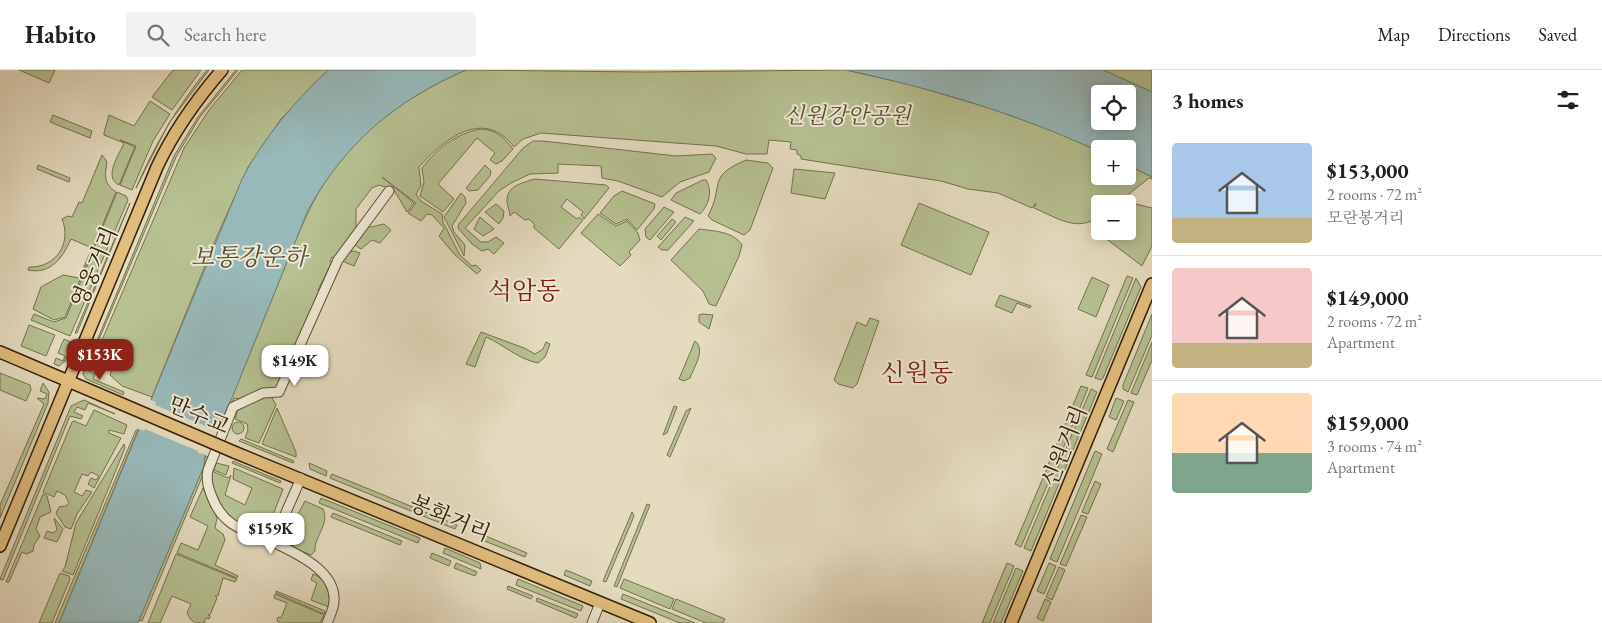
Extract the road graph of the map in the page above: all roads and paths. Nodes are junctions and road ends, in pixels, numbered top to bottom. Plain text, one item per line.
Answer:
1 (222, 70) edge
2 (389, 190) dead end
3 (1152, 284) edge
4 (0, 352) edge
5 (69, 381) junction
6 (234, 452) joint
7 (301, 478) junction
8 (273, 542) junction
9 (0, 546) edge
10 (600, 602) junction
11 (327, 623) edge
12 (592, 623) edge
13 (650, 623) edge
14 (1011, 623) edge

1 - 5 main road, 영웅거리
2 - 8 street
3 - 14 main road, 신원거리
4 - 5 main road, 만수교
5 - 6 main road, 만수교, bridge
5 - 9 main road, 영웅거리
6 - 7 main road, 봉화거리
7 - 8 street
7 - 10 main road, 봉화거리
8 - 11 street
10 - 12 street
10 - 13 main road, 봉화거리

